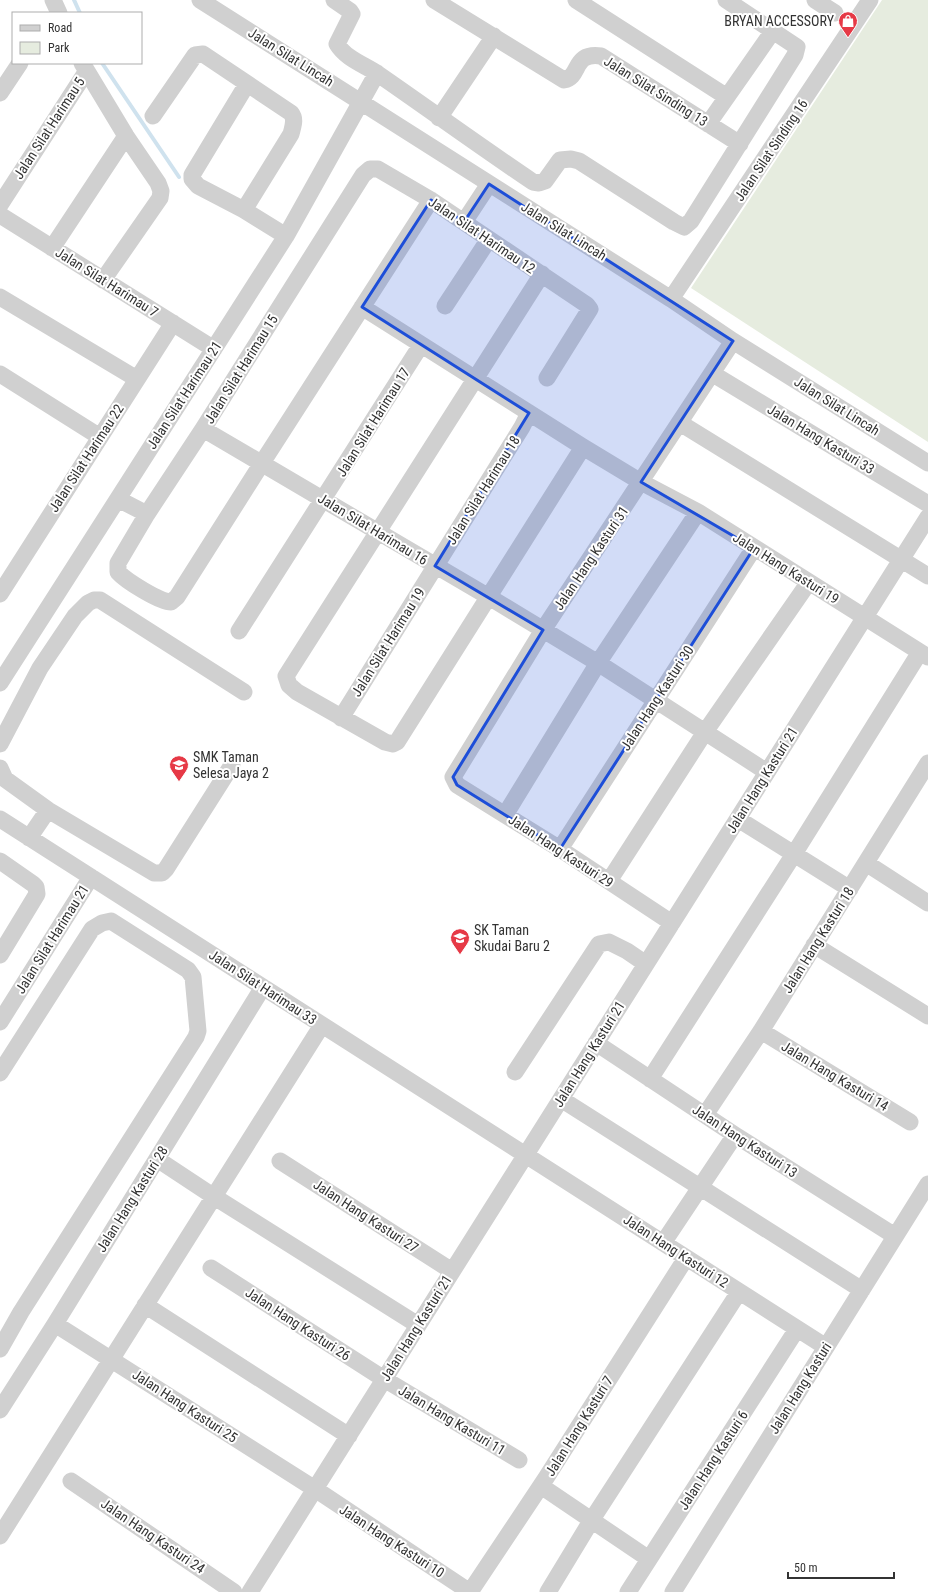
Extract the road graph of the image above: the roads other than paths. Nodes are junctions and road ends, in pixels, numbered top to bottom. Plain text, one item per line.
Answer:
1 (200, 0) edge
2 (334, 0) edge
3 (434, 0) edge
4 (576, 0) edge
5 (726, 0) edge
6 (814, 0) edge
7 (870, 0) edge
8 (834, 13) dead end
9 (773, 31) junction
10 (494, 36) junction
11 (19, 64) edge
12 (84, 67) edge
13 (377, 73) junction
14 (247, 84) junction
15 (0, 93) edge
16 (727, 96) junction
17 (360, 102) junction
18 (153, 116) dead end
19 (439, 118) junction
20 (708, 124) junction
21 (126, 136) junction
22 (740, 144) junction
23 (370, 169) joint
24 (490, 184) junction
25 (431, 200) junction
26 (0, 205) edge
27 (244, 210) junction
28 (0, 215) edge
29 (464, 222) junction
30 (286, 236) junction
31 (489, 239) junction
32 (52, 248) junction
33 (542, 274) junction
34 (103, 280) junction
35 (0, 297) edge
36 (671, 299) junction
37 (445, 306) dead end
38 (362, 307) junction
39 (173, 323) junction
40 (733, 341) junction
41 (421, 345) junction
42 (214, 349) junction
43 (0, 374) edge
44 (713, 374) junction
45 (547, 378) dead end
46 (137, 379) junction
47 (475, 379) junction
48 (529, 413) junction
49 (680, 423) junction
50 (203, 429) junction
51 (100, 437) junction
52 (583, 447) junction
53 (262, 462) junction
54 (928, 463) edge
55 (642, 482) junction
56 (118, 499) junction
57 (324, 499) junction
58 (928, 504) edge
59 (698, 512) junction
60 (147, 514) junction
61 (928, 517) edge
62 (378, 531) junction
63 (754, 548) junction
64 (902, 559) junction
65 (435, 566) junction
66 (928, 576) edge
67 (809, 582) junction
68 (0, 594) edge
69 (489, 597) junction
70 (865, 617) junction
71 (543, 630) junction
72 (239, 631) dead end
73 (924, 654) edge
74 (598, 663) junction
75 (0, 683) edge
76 (244, 692) dead end
77 (655, 700) junction
78 (342, 718) junction
79 (705, 732) junction
80 (0, 744) edge
81 (232, 765) dead end
82 (0, 768) edge
83 (767, 772) junction
84 (925, 774) edge
85 (453, 777) joint
86 (48, 810) junction
87 (505, 815) junction
88 (738, 818) junction
89 (0, 819) edge
90 (29, 838) junction
91 (560, 849) junction
92 (794, 854) junction
93 (0, 861) edge
94 (866, 863) junction
95 (91, 877) junction
96 (610, 882) junction
97 (850, 889) junction
98 (928, 903) edge
99 (672, 923) junction
100 (814, 945) junction
101 (0, 955) edge
102 (646, 964) junction
103 (263, 987) junction
104 (928, 1016) edge
105 (0, 1022) edge
106 (322, 1025) junction
107 (761, 1031) junction
108 (596, 1043) junction
109 (515, 1072) dead end
110 (0, 1074) edge
111 (650, 1079) junction
112 (561, 1099) junction
113 (705, 1115) junction
114 (910, 1122) dead end
115 (735, 1135) junction
116 (526, 1155) junction
117 (157, 1159) junction
118 (280, 1161) dead end
119 (928, 1184) edge
120 (701, 1187) junction
121 (213, 1196) junction
122 (896, 1236) junction
123 (663, 1243) junction
124 (686, 1258) junction
125 (212, 1268) dead end
126 (452, 1271) junction
127 (862, 1290) junction
128 (739, 1292) junction
129 (145, 1305) junction
130 (55, 1324) junction
131 (418, 1325) junction
132 (797, 1329) junction
133 (826, 1347) junction
134 (0, 1349) edge
135 (111, 1359) junction
136 (384, 1379) junction
137 (0, 1410) edge
138 (349, 1436) junction
139 (519, 1460) dead end
140 (71, 1481) dead end
141 (541, 1486) junction
142 (315, 1489) junction
143 (592, 1521) junction
144 (0, 1536) edge
145 (649, 1559) junction
146 (234, 1592) edge
147 (250, 1592) edge
148 (470, 1592) edge
149 (548, 1592) edge
150 (628, 1592) edge
151 (673, 1592) edge

1 - 17 street, Jalan Silat Lincah
2 - 13 street
3 - 10 street, Jalan Silat Sinding 13
4 - 16 street
5 - 9 street
6 - 8 street
7 - 36 street, Jalan Silat Sinding 16
9 - 16 street
9 - 22 street
10 - 19 street
10 - 20 street, Jalan Silat Sinding 13
11 - 15 street
12 - 21 street
12 - 26 street, Jalan Silat Harimau 5
13 - 17 street, Jalan Silat Harimau 21
13 - 19 street
14 - 18 street
14 - 27 street
14 - 27 street
16 - 20 street
17 - 24 street, Jalan Silat Lincah
17 - 30 street, Jalan Silat Harimau 21
19 - 22 street
20 - 22 street, Jalan Silat Sinding 13
21 - 32 street
21 - 34 street
23 - 25 street, Jalan Silat Harimau 12
23 - 50 street, Jalan Silat Harimau 15
24 - 29 street
24 - 36 street, Jalan Silat Lincah
25 - 29 street, Jalan Silat Harimau 12
25 - 38 street
27 - 30 street
28 - 32 street, Jalan Silat Harimau 7
29 - 31 street, Jalan Silat Harimau 12
30 - 42 street, Jalan Silat Harimau 21
31 - 33 street, Jalan Silat Harimau 12
31 - 37 street
32 - 34 street, Jalan Silat Harimau 7
33 - 45 street, Jalan Silat Harimau 12
33 - 47 street
34 - 39 street, Jalan Silat Harimau 7
35 - 46 street
36 - 40 street, Jalan Silat Lincah
38 - 41 street, Jalan Hang Kasturi 19
38 - 53 street
39 - 42 street, Jalan Silat Harimau 7
39 - 46 street, Jalan Silat Harimau 22
40 - 44 street, Jalan Hang Kasturi 31
40 - 54 street, Jalan Silat Lincah
41 - 47 street, Jalan Hang Kasturi 19
41 - 57 street, Jalan Silat Harimau 17
42 - 56 street, Jalan Silat Harimau 21
43 - 51 street
44 - 49 street, Jalan Hang Kasturi 31
44 - 58 street, Jalan Hang Kasturi 33
46 - 51 street, Jalan Silat Harimau 22
47 - 48 street, Jalan Hang Kasturi 19
47 - 62 street
48 - 52 street, Jalan Hang Kasturi 19
48 - 65 street, Jalan Silat Harimau 18
49 - 55 street, Jalan Hang Kasturi 31
49 - 64 street
50 - 53 street, Jalan Silat Harimau 16
50 - 60 street, Jalan Silat Harimau 15
51 - 68 street, Jalan Silat Harimau 22
52 - 55 street, Jalan Hang Kasturi 19
52 - 69 street
53 - 57 street, Jalan Silat Harimau 16
53 - 60 street, Jalan Silat Harimau 15
55 - 59 street, Jalan Hang Kasturi 19
55 - 71 street, Jalan Hang Kasturi 31
56 - 60 street
56 - 75 street, Jalan Silat Harimau 21
57 - 62 street, Jalan Silat Harimau 16
57 - 72 street, Jalan Silat Harimau 17
59 - 63 street, Jalan Hang Kasturi 19
59 - 74 street
61 - 64 street, Jalan Hang Kasturi 21
62 - 65 street, Jalan Silat Harimau 16
62 - 78 street
63 - 67 street, Jalan Hang Kasturi 19
63 - 77 street, Jalan Hang Kasturi 30
64 - 66 street
64 - 70 street, Jalan Hang Kasturi 21
65 - 69 street, Jalan Silat Harimau 16
65 - 78 street, Jalan Silat Harimau 19
67 - 70 street, Jalan Hang Kasturi 19
67 - 79 street
69 - 71 street, Jalan Silat Harimau 16
69 - 78 street
70 - 73 street, Jalan Hang Kasturi 19
70 - 83 street, Jalan Hang Kasturi 21
71 - 74 street, Jalan Silat Harimau 16
71 - 85 street, Jalan Hang Kasturi 31
73 - 92 street
74 - 77 street, Jalan Silat Harimau 16
74 - 87 street
76 - 80 street
77 - 79 street, Jalan Silat Harimau 16
77 - 91 street, Jalan Hang Kasturi 30
79 - 83 street, Jalan Silat Harimau 16
79 - 96 street
81 - 86 street
82 - 86 street
83 - 88 street, Jalan Hang Kasturi 21
84 - 94 street, Jalan Hang Kasturi 18
85 - 87 street, Jalan Hang Kasturi 29
86 - 90 street
87 - 91 street, Jalan Hang Kasturi 29
88 - 92 street
88 - 99 street, Jalan Hang Kasturi 21
89 - 90 street, Jalan Silat Harimau 33
90 - 95 street, Jalan Silat Harimau 33
91 - 96 street, Jalan Hang Kasturi 29
92 - 97 street
92 - 111 street
93 - 101 street
94 - 97 street, Jalan Hang Kasturi 18
94 - 98 street
95 - 103 street, Jalan Silat Harimau 33
95 - 105 street, Jalan Silat Harimau 21
96 - 99 street, Jalan Hang Kasturi 29
97 - 100 street, Jalan Hang Kasturi 18
99 - 102 street, Jalan Hang Kasturi 21
100 - 104 street
100 - 107 street, Jalan Hang Kasturi 18
102 - 108 street, Jalan Hang Kasturi 21
102 - 109 street
103 - 106 street, Jalan Silat Harimau 33
103 - 117 street, Jalan Hang Kasturi 28
106 - 116 street, Jalan Silat Harimau 33
106 - 121 street
107 - 113 street, Jalan Hang Kasturi 18
107 - 114 street, Jalan Hang Kasturi 14
108 - 111 street, Jalan Hang Kasturi 13
108 - 112 street, Jalan Hang Kasturi 21
110 - 134 street
111 - 113 street, Jalan Hang Kasturi 13
112 - 116 street, Jalan Hang Kasturi 21
112 - 120 street
113 - 115 street, Jalan Hang Kasturi 13
115 - 120 street
115 - 122 street, Jalan Hang Kasturi 13
116 - 123 street, Jalan Hang Kasturi 12
116 - 126 street, Jalan Hang Kasturi 21
117 - 121 street
117 - 130 street, Jalan Hang Kasturi 28
118 - 126 street, Jalan Hang Kasturi 27
119 - 122 street, Jalan Hang Kasturi
120 - 123 street
120 - 127 street
121 - 129 street
121 - 131 street
122 - 127 street, Jalan Hang Kasturi
123 - 124 street, Jalan Hang Kasturi 12
124 - 128 street, Jalan Hang Kasturi 12
124 - 141 street, Jalan Hang Kasturi 7
125 - 136 street, Jalan Hang Kasturi 26
126 - 131 street, Jalan Hang Kasturi 21
127 - 133 street, Jalan Hang Kasturi
128 - 132 street, Jalan Hang Kasturi 12
128 - 143 street
129 - 135 street
129 - 138 street
130 - 135 street, Jalan Hang Kasturi 25
130 - 137 street, Jalan Hang Kasturi 28
131 - 136 street, Jalan Hang Kasturi 21
132 - 133 street, Jalan Hang Kasturi 12
132 - 145 street, Jalan Hang Kasturi 6
133 - 151 street, Jalan Hang Kasturi
135 - 142 street, Jalan Hang Kasturi 25
135 - 144 street
136 - 138 street, Jalan Hang Kasturi 21
136 - 139 street, Jalan Hang Kasturi 11
138 - 142 street, Jalan Hang Kasturi 21
140 - 146 street, Jalan Hang Kasturi 24
141 - 143 street
141 - 148 street, Jalan Hang Kasturi 7
142 - 147 street, Jalan Hang Kasturi 21
142 - 148 street, Jalan Hang Kasturi 10
143 - 145 street
143 - 149 street
145 - 150 street, Jalan Hang Kasturi 6

